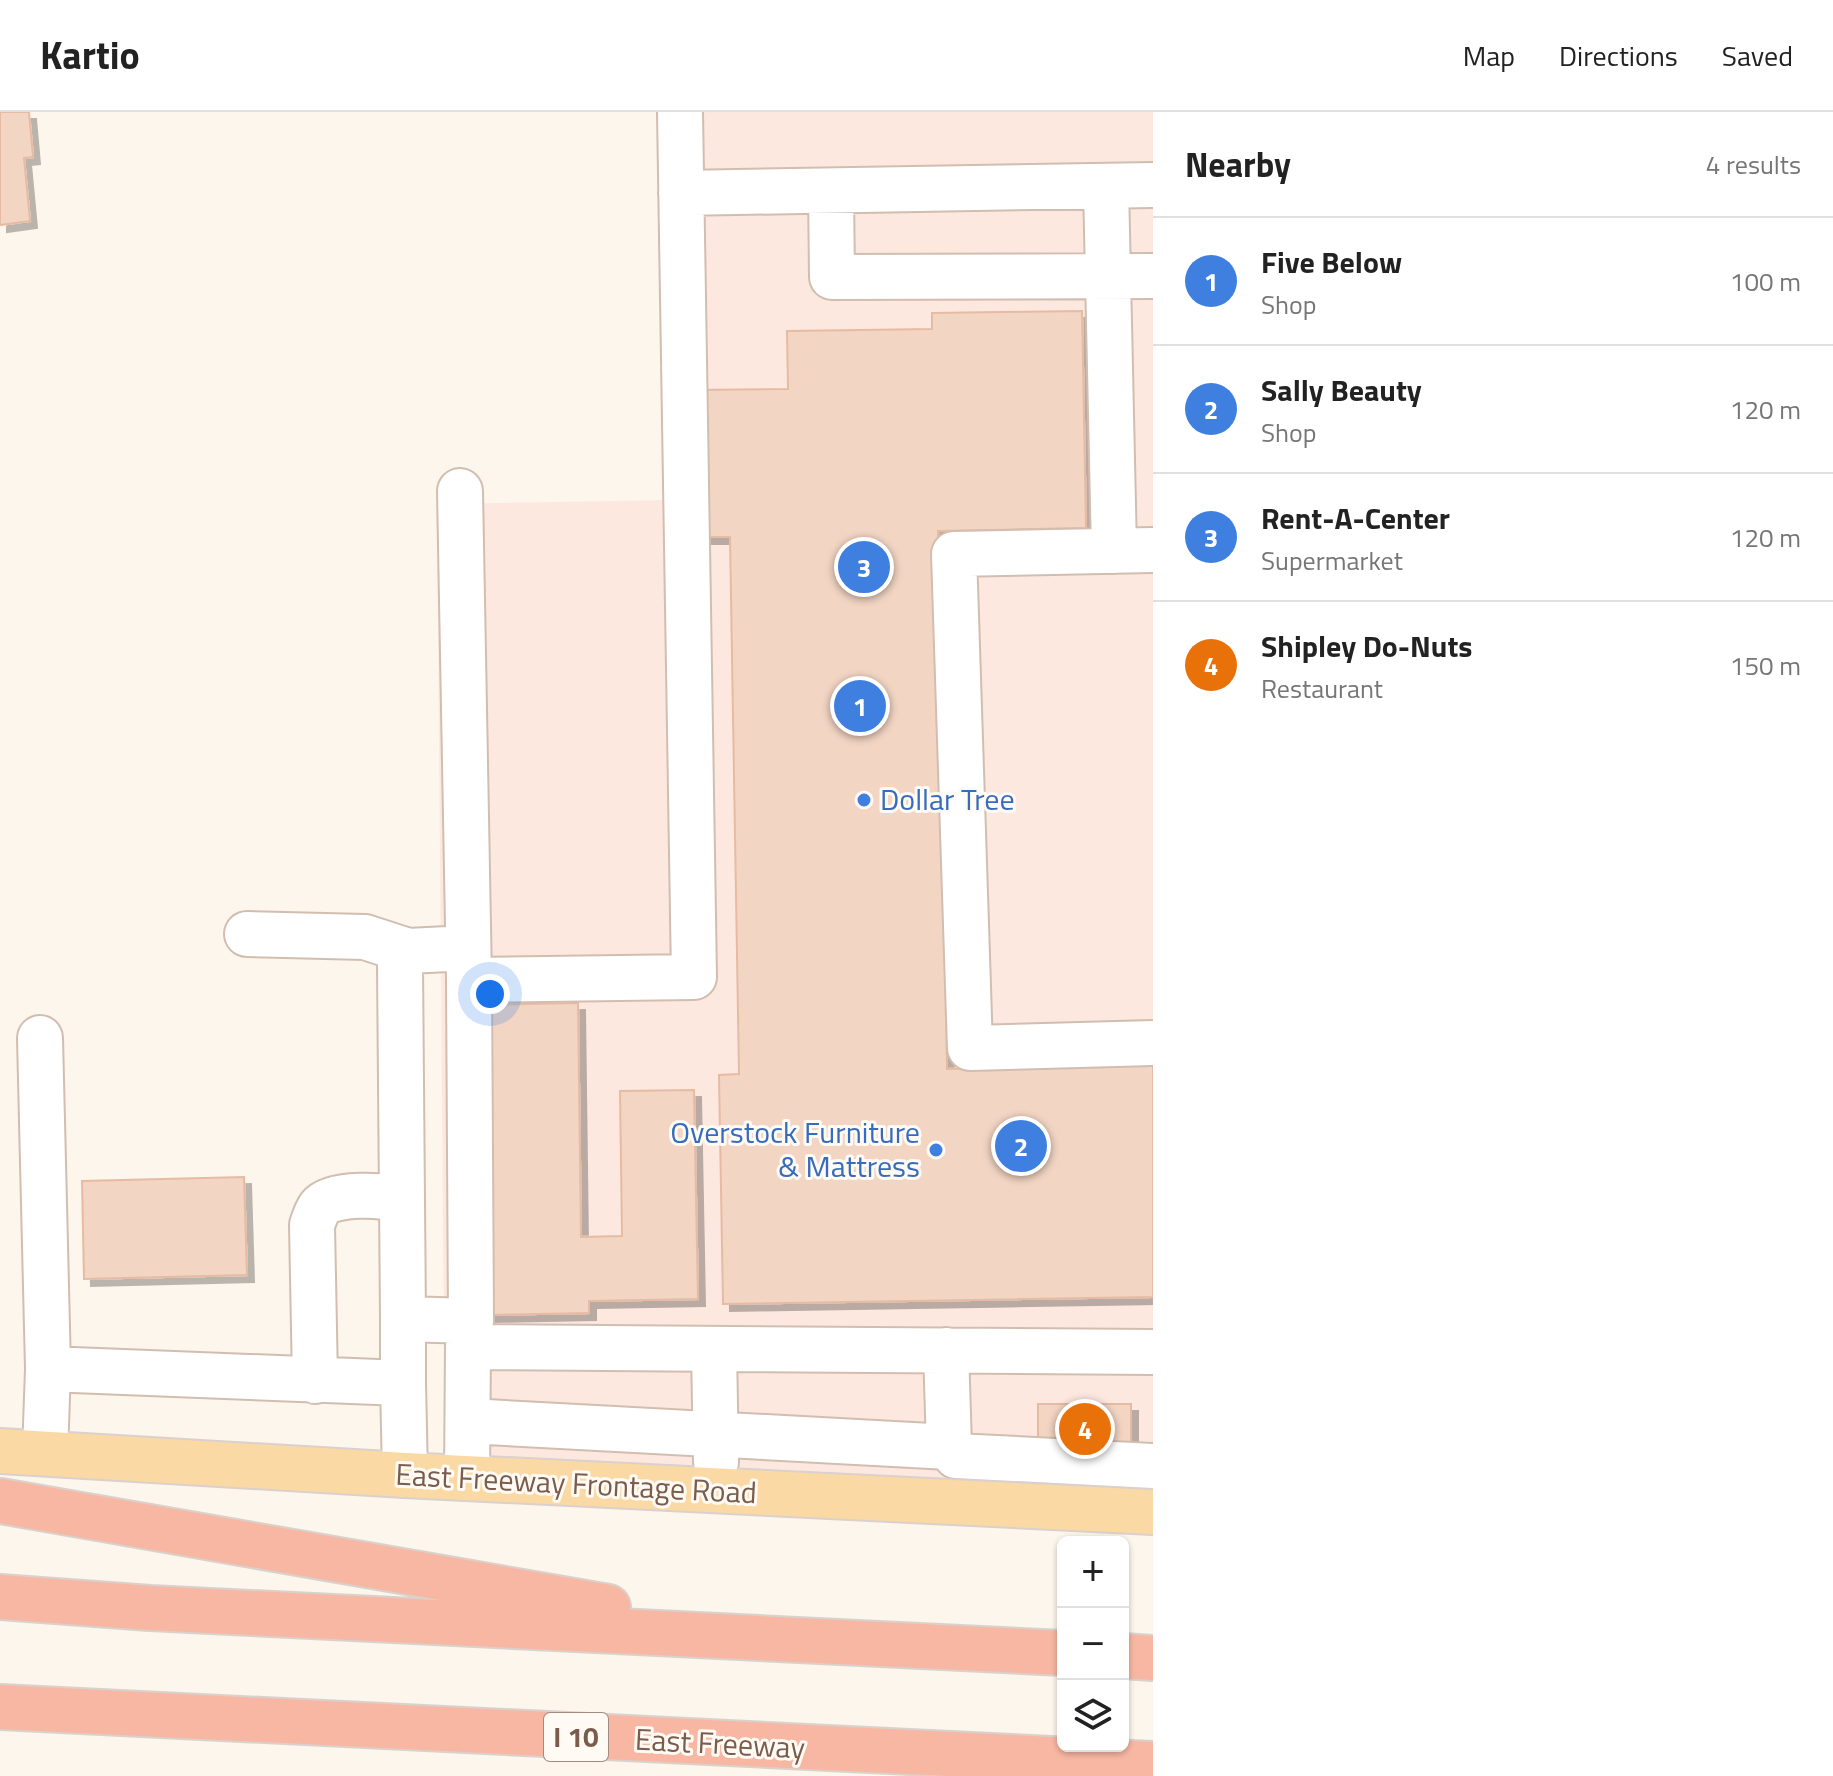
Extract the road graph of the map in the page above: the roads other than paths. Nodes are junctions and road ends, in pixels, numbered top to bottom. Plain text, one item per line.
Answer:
1 (680, 112) edge
2 (1153, 185) edge
3 (1106, 186) junction
4 (831, 191) junction
5 (681, 193) junction
6 (1108, 276) junction
7 (1153, 276) edge
8 (460, 491) dead end
9 (1133, 550) edge
10 (247, 934) dead end
11 (408, 951) junction
12 (469, 964) junction
13 (40, 1038) dead end
14 (1153, 1043) edge
15 (402, 1201) junction
16 (403, 1319) junction
17 (469, 1334) junction
18 (714, 1349) junction
19 (946, 1350) junction
20 (1153, 1352) edge
21 (48, 1369) junction
22 (315, 1381) junction
23 (403, 1383) junction
24 (468, 1421) junction
25 (716, 1435) junction
26 (949, 1447) junction
27 (0, 1451) edge
28 (45, 1453) junction
29 (1153, 1466) edge
30 (405, 1475) junction
31 (467, 1478) junction
32 (716, 1491) junction
33 (0, 1501) edge
34 (1153, 1512) edge
35 (0, 1597) edge
36 (795, 1641) junction
37 (1057, 1653) edge
38 (1129, 1656) edge
39 (1153, 1658) edge
40 (0, 1707) edge
41 (1153, 1764) edge

1 - 5 lane
2 - 3 lane
3 - 4 lane
3 - 6 lane
4 - 5 lane
4 - 6 lane
5 - 12 lane
6 - 7 lane
6 - 9 lane
8 - 12 lane
9 - 14 lane
10 - 11 lane
11 - 12 lane
11 - 15 lane
12 - 17 lane
13 - 21 lane
15 - 16 lane
15 - 22 lane
16 - 17 lane
16 - 23 lane
17 - 18 lane
17 - 24 lane
18 - 19 lane
18 - 25 lane
19 - 20 lane
19 - 26 lane
21 - 22 lane
21 - 28 lane
22 - 23 lane
23 - 30 lane
24 - 25 lane
24 - 31 lane
25 - 26 lane
25 - 32 lane
26 - 29 lane
27 - 28 main road, East Freeway Frontage Road
28 - 30 main road, East Freeway Frontage Road
30 - 31 main road, East Freeway Frontage Road
31 - 32 main road, East Freeway Frontage Road
32 - 34 main road, East Freeway Frontage Road
33 - 36 highway
35 - 36 highway
36 - 37 highway
38 - 39 highway
40 - 41 highway, East Freeway / I 10

